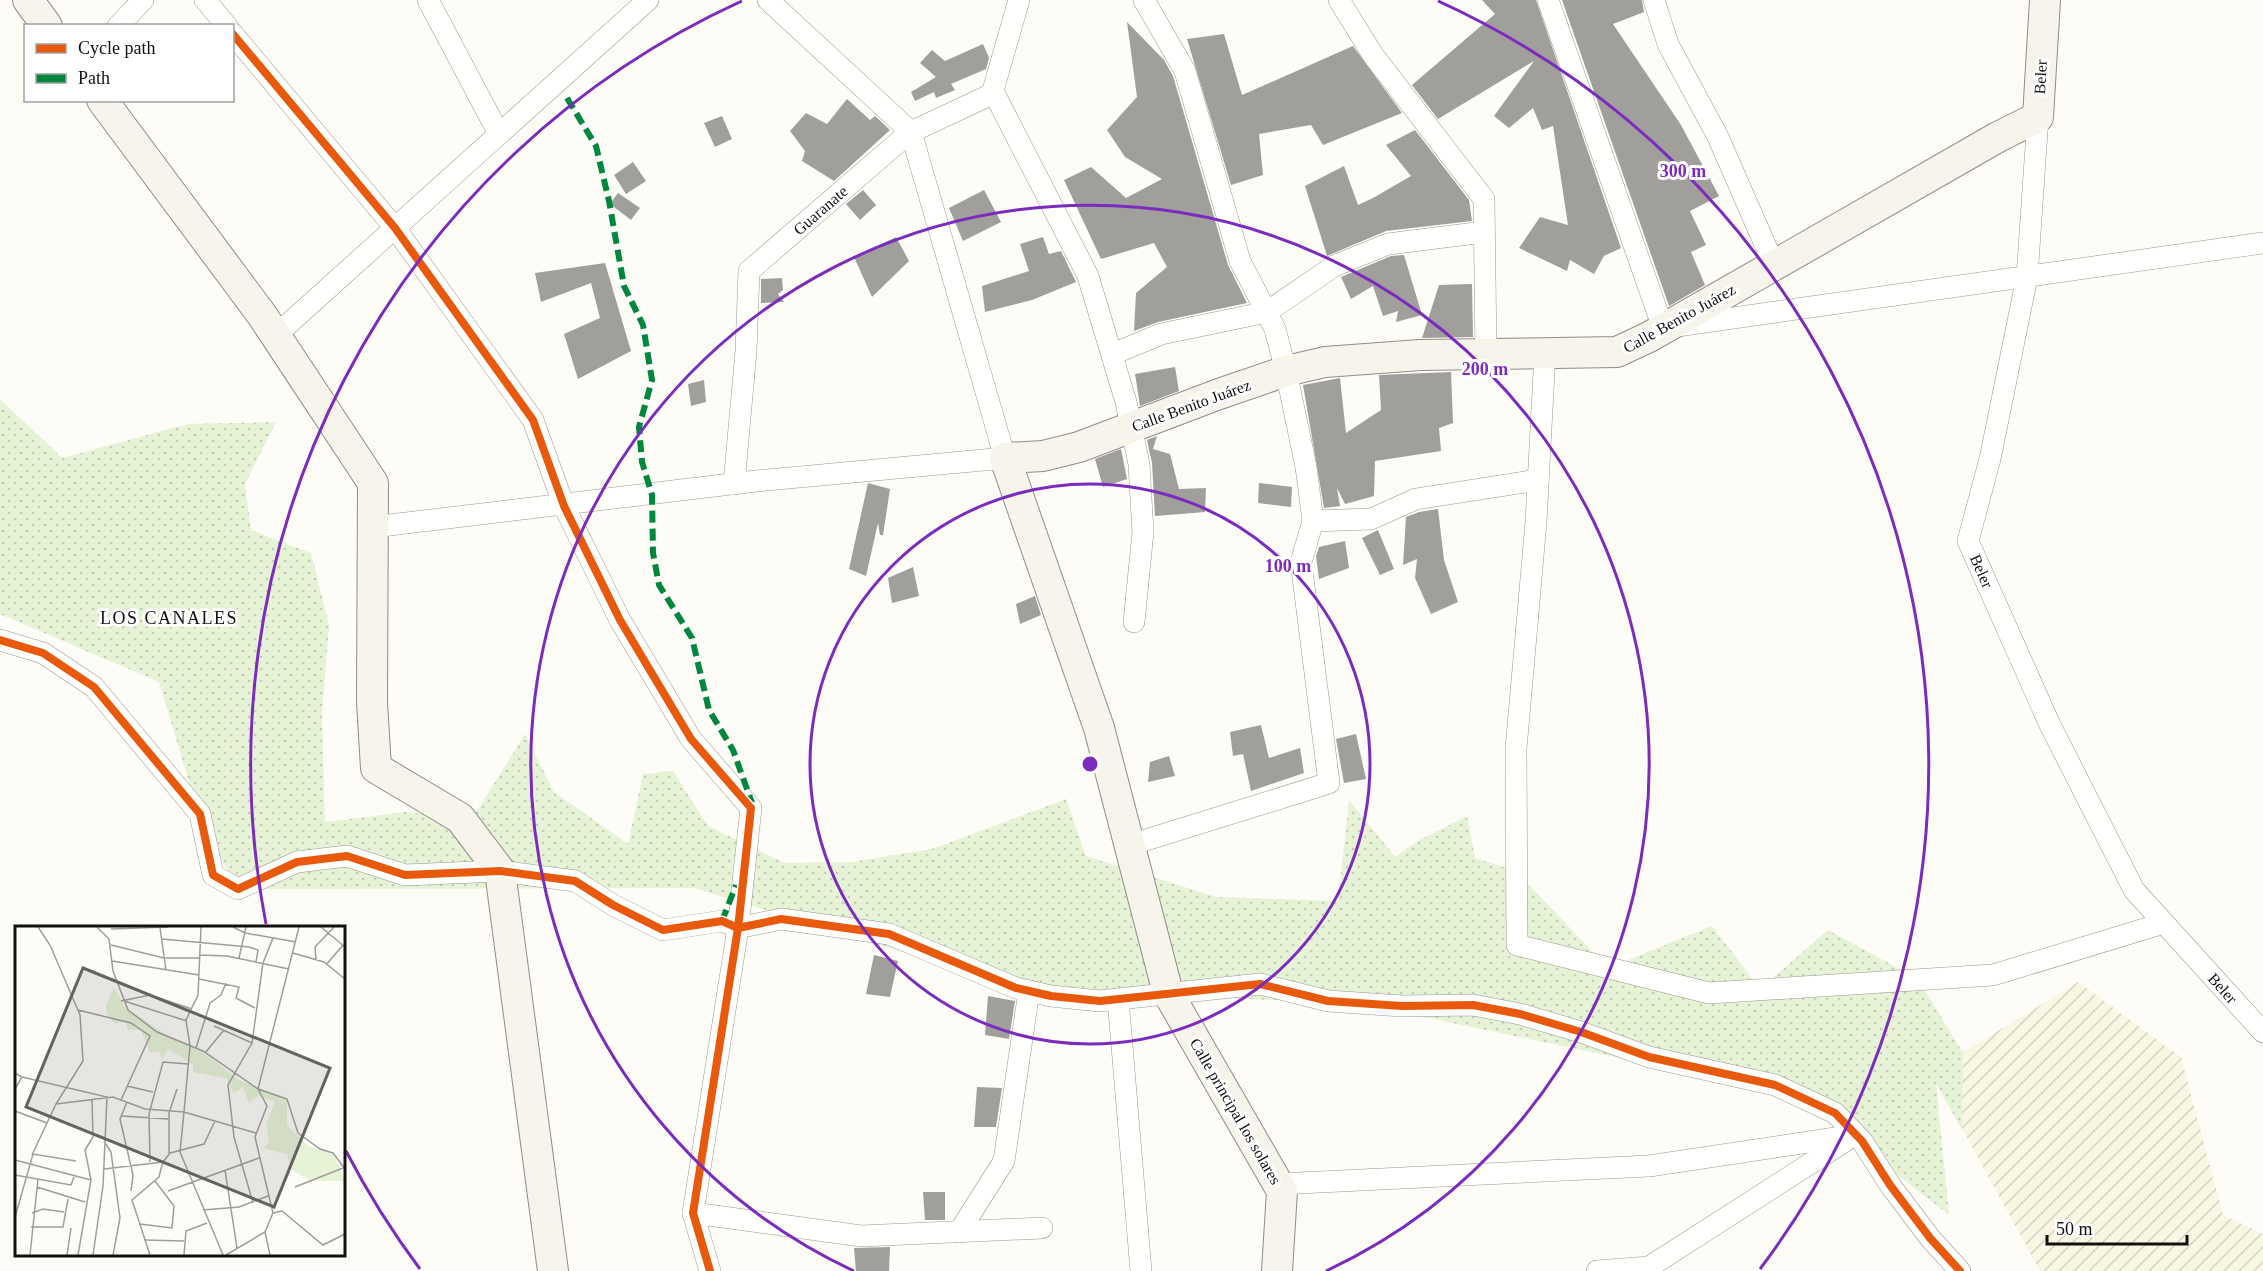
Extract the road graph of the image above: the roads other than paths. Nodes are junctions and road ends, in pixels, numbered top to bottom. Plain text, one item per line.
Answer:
1 (28, 0) edge
2 (143, 0) edge
3 (205, 0) edge
4 (428, 0) edge
5 (648, 0) edge
6 (768, 0) edge
7 (1144, 0) edge
8 (1339, 0) edge
9 (1548, 0) edge
10 (1654, 0) edge
11 (2045, 0) edge
12 (1016, 3) edge
13 (46, 24) edge
14 (120, 24) edge
15 (224, 24) edge
16 (234, 35) edge
17 (993, 91) junction
18 (103, 102) edge
19 (2038, 117) junction
20 (911, 132) junction
21 (499, 134) junction
22 (395, 228) junction
23 (1484, 232) junction
24 (2263, 243) edge
25 (1774, 265) junction
26 (2027, 277) junction
27 (1267, 312) junction
28 (1663, 328) junction
29 (275, 336) junction
30 (1545, 353) junction
31 (1113, 354) junction
32 (1486, 354) junction
33 (1286, 371) junction
34 (1131, 427) junction
35 (1005, 458) junction
36 (1538, 480) junction
37 (734, 484) junction
38 (564, 506) junction
39 (1313, 522) junction
40 (373, 527) junction
41 (1134, 622) dead end
42 (0, 640) edge
43 (1130, 845) junction
44 (500, 871) junction
45 (2164, 923) junction
46 (738, 928) junction
47 (1029, 991) junction
48 (1168, 993) junction
49 (1118, 999) junction
50 (2263, 1032) edge
51 (1855, 1135) junction
52 (1278, 1184) junction
53 (693, 1213) junction
54 (1042, 1228) dead end
55 (959, 1232) junction
56 (553, 1271) edge
57 (710, 1271) edge
58 (1141, 1271) edge
59 (1277, 1271) edge
60 (1597, 1271) edge
61 (1960, 1271) edge

1 - 13 main road
2 - 14 street
3 - 15 street
4 - 21 street
5 - 21 street
6 - 20 street
7 - 27 street
8 - 23 street
9 - 28 street
10 - 25 street
11 - 19 main road, Beler
12 - 17 street
16 - 22 street
17 - 20 street, Guaranate
17 - 31 street
18 - 29 main road
19 - 25 main road, Calle Benito Juárez
19 - 26 street, Beler
20 - 35 street
20 - 37 street, Guaranate
21 - 22 street
22 - 29 street
22 - 38 street
23 - 27 street
23 - 32 street
24 - 26 street
25 - 28 main road, Calle Benito Juárez
26 - 28 street
26 - 45 street, Beler
27 - 31 street
27 - 33 street
28 - 30 main road, Calle Benito Juárez
29 - 40 main road
30 - 32 main road, Calle Benito Juárez
30 - 36 street
31 - 34 street
32 - 33 main road, Calle Benito Juárez
33 - 34 main road, Calle Benito Juárez
33 - 39 street
34 - 35 main road, Calle Benito Juárez
34 - 41 street
35 - 37 street
35 - 43 main road, Calle principal los solares
36 - 39 street
36 - 45 street
37 - 38 street
38 - 40 street
38 - 46 street
39 - 43 street
40 - 44 main road
42 - 44 street
43 - 48 main road, Calle principal los solares
44 - 46 street
44 - 56 main road
45 - 50 street, Beler
46 - 47 street
46 - 53 street
47 - 49 street
47 - 55 street
48 - 49 street
48 - 51 street
48 - 52 main road, Calle principal los solares
49 - 58 street
51 - 52 street
51 - 60 street
51 - 61 street
52 - 59 main road, Calle principal los solares
53 - 55 street
53 - 57 street
54 - 55 street

